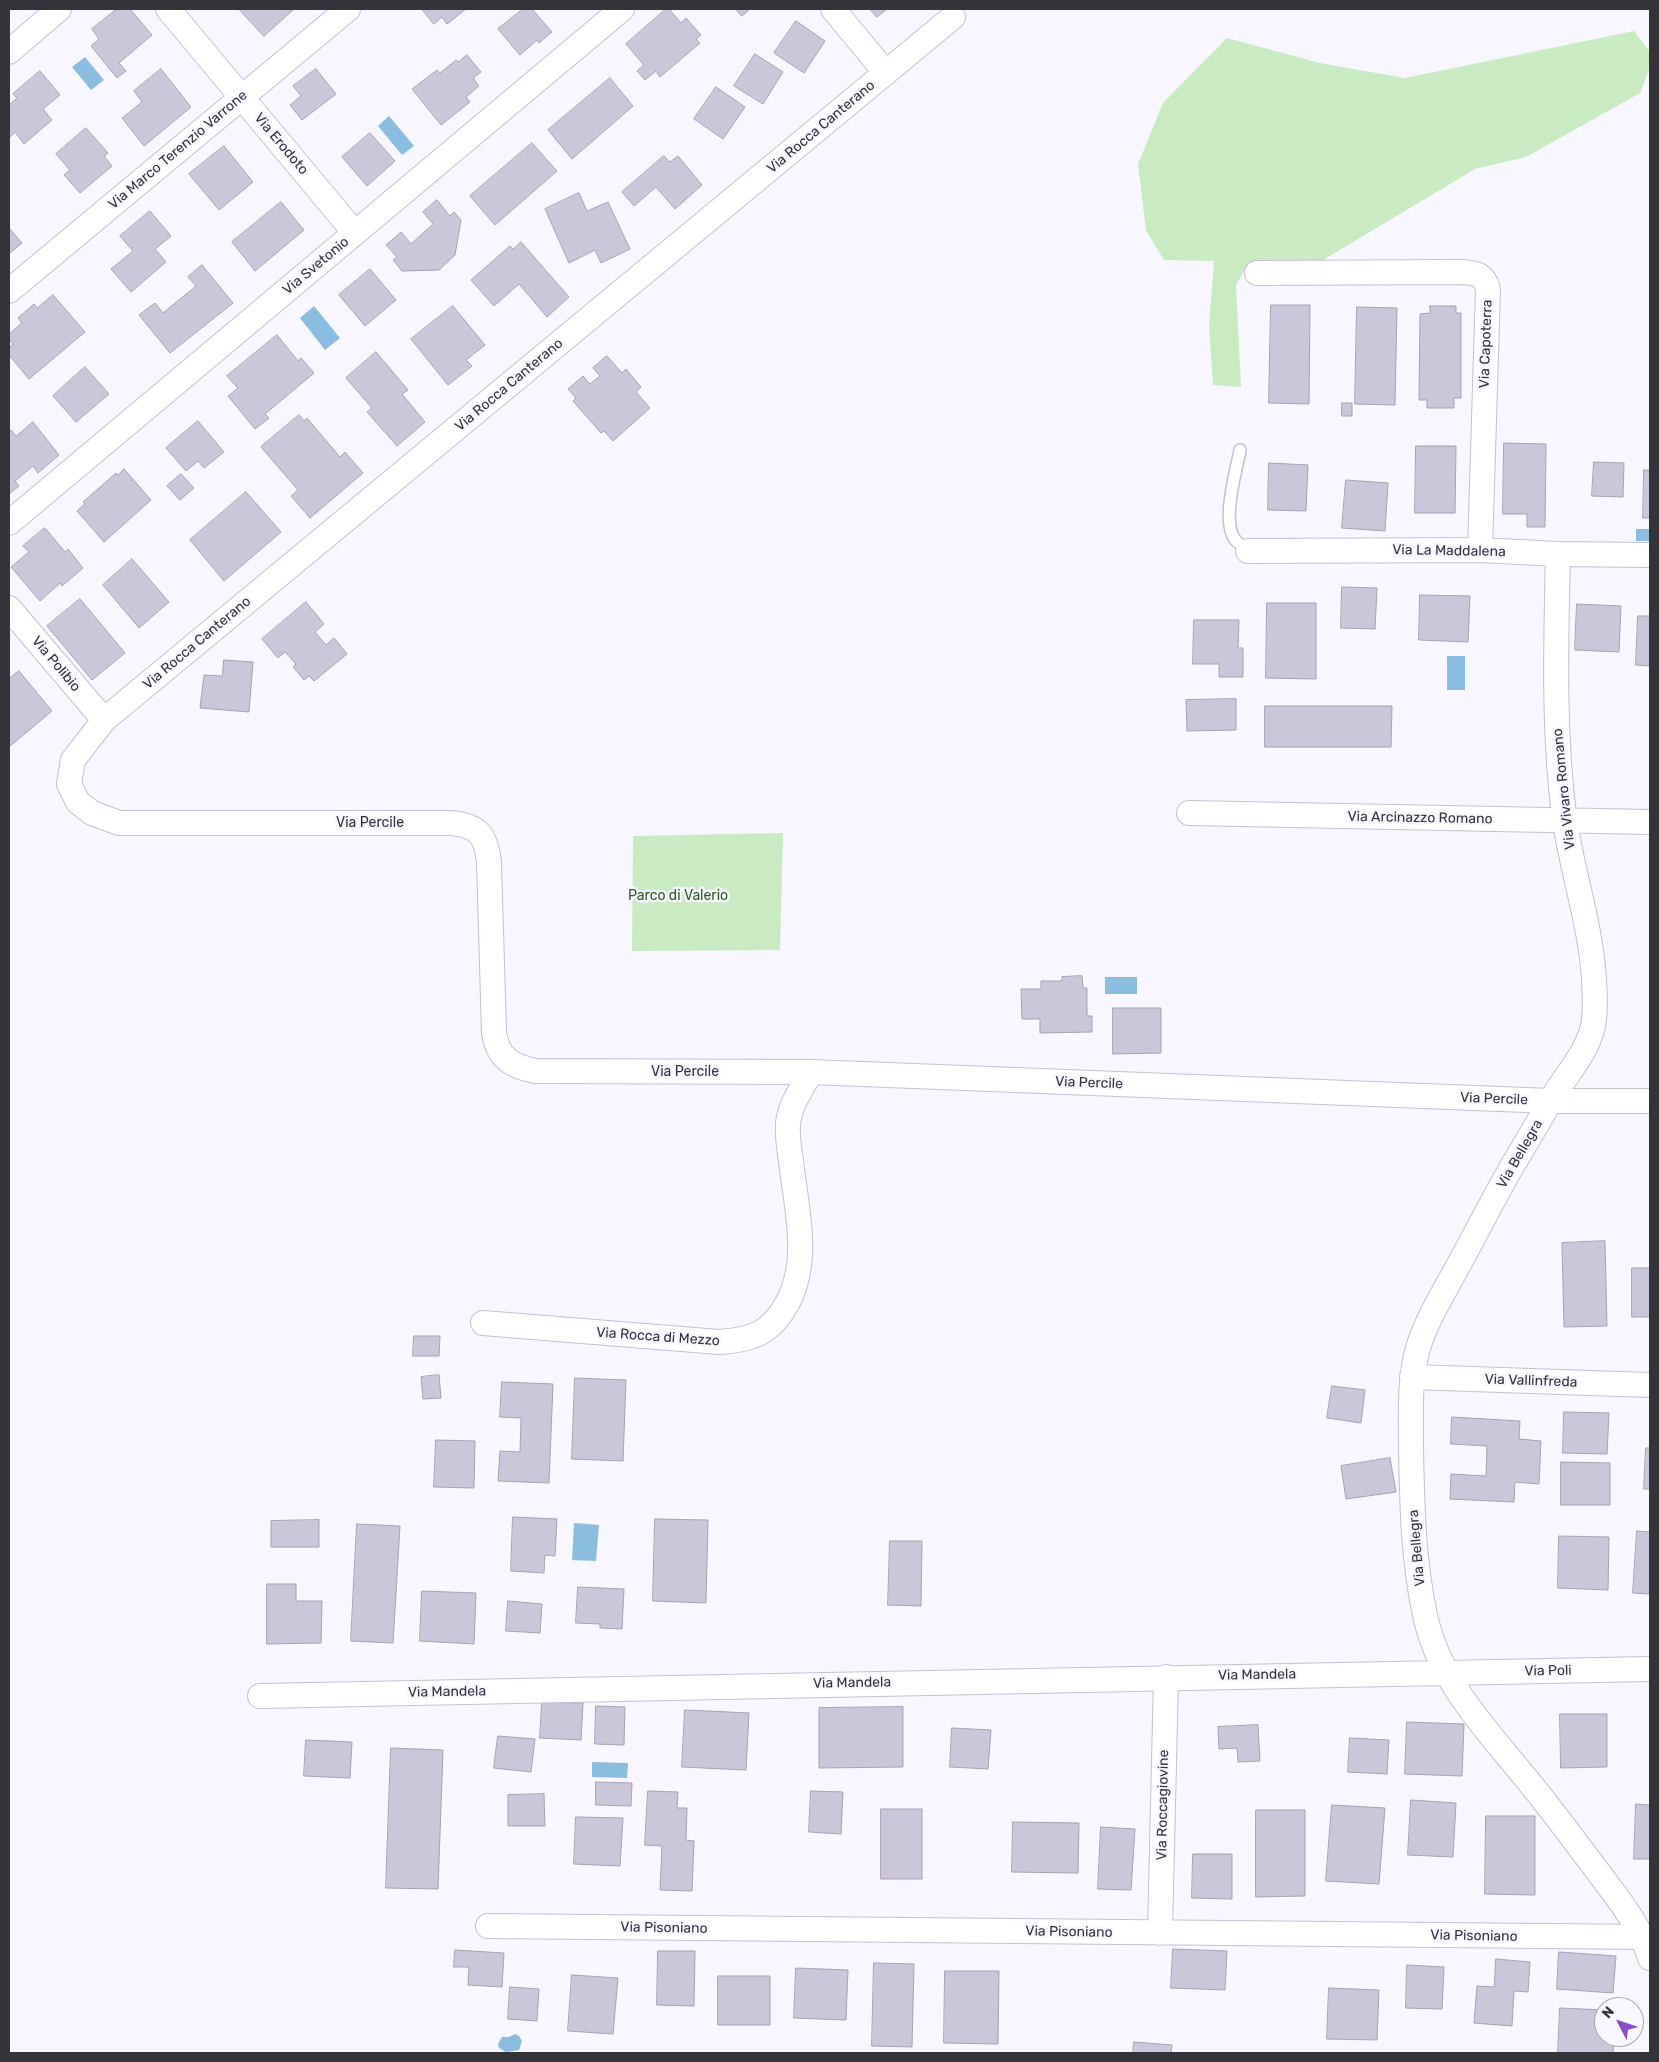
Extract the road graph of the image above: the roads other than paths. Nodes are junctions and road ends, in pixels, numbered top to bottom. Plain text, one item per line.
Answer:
1 (60, 9) edge
2 (168, 9) edge
3 (348, 9) edge
4 (622, 9) edge
5 (833, 9) edge
6 (953, 18) dead end
7 (9, 52) edge
8 (886, 73) junction
9 (242, 97) junction
10 (355, 233) junction
11 (1257, 273) dead end
12 (9, 291) edge
13 (1240, 450) dead end
14 (9, 523) edge
15 (1480, 550) junction
16 (1248, 551) joint
17 (1558, 554) junction
18 (1650, 555) edge
19 (9, 608) edge
20 (104, 720) junction
21 (73, 760) joint
22 (1189, 813) dead end
23 (1565, 821) junction
24 (1650, 822) edge
25 (811, 1072) junction
26 (1551, 1101) junction
27 (1650, 1101) edge
28 (483, 1324) dead end
29 (1412, 1377) junction
30 (1650, 1385) edge
31 (1650, 1669) edge
32 (1445, 1672) junction
33 (1166, 1677) junction
34 (260, 1696) dead end
35 (488, 1926) dead end
36 (1160, 1933) junction
37 (1648, 1944) edge

1 - 7 street
2 - 9 street, Via Erodoto
3 - 9 street, Via Marco Terenzio Varrone
4 - 10 street, Via Svetonio
5 - 8 street
6 - 8 street, Via Rocca Canterano
8 - 20 street, Via Rocca Canterano
9 - 10 street, Via Erodoto
9 - 12 street, Via Marco Terenzio Varrone
10 - 14 street, Via Svetonio
11 - 15 street, Via Capoterra
13 - 16 lane
15 - 16 street, Via La Maddalena
15 - 17 street, Via La Maddalena
17 - 18 street, Via La Maddalena
17 - 23 street, Via Vivaro Romano
19 - 20 street, Via Polibio
20 - 21 street, Via Rocca Canterano
21 - 25 street, Via Percile
22 - 23 street, Via Arcinazzo Romano
23 - 24 street, Via Arcinazzo Romano
23 - 26 street, Via Vivaro Romano
25 - 26 street, Via Percile
25 - 28 street, Via Rocca di Mezzo
26 - 27 street, Via Percile
26 - 29 street, Via Bellegra
29 - 30 street, Via Vallinfreda
29 - 32 street, Via Bellegra
31 - 32 street, Via Poli
32 - 33 street, Via Mandela
32 - 37 street, Via Bellegra
33 - 34 street, Via Mandela
33 - 36 street, Via Roccagiovine
35 - 36 street, Via Pisoniano
36 - 37 street, Via Pisoniano

